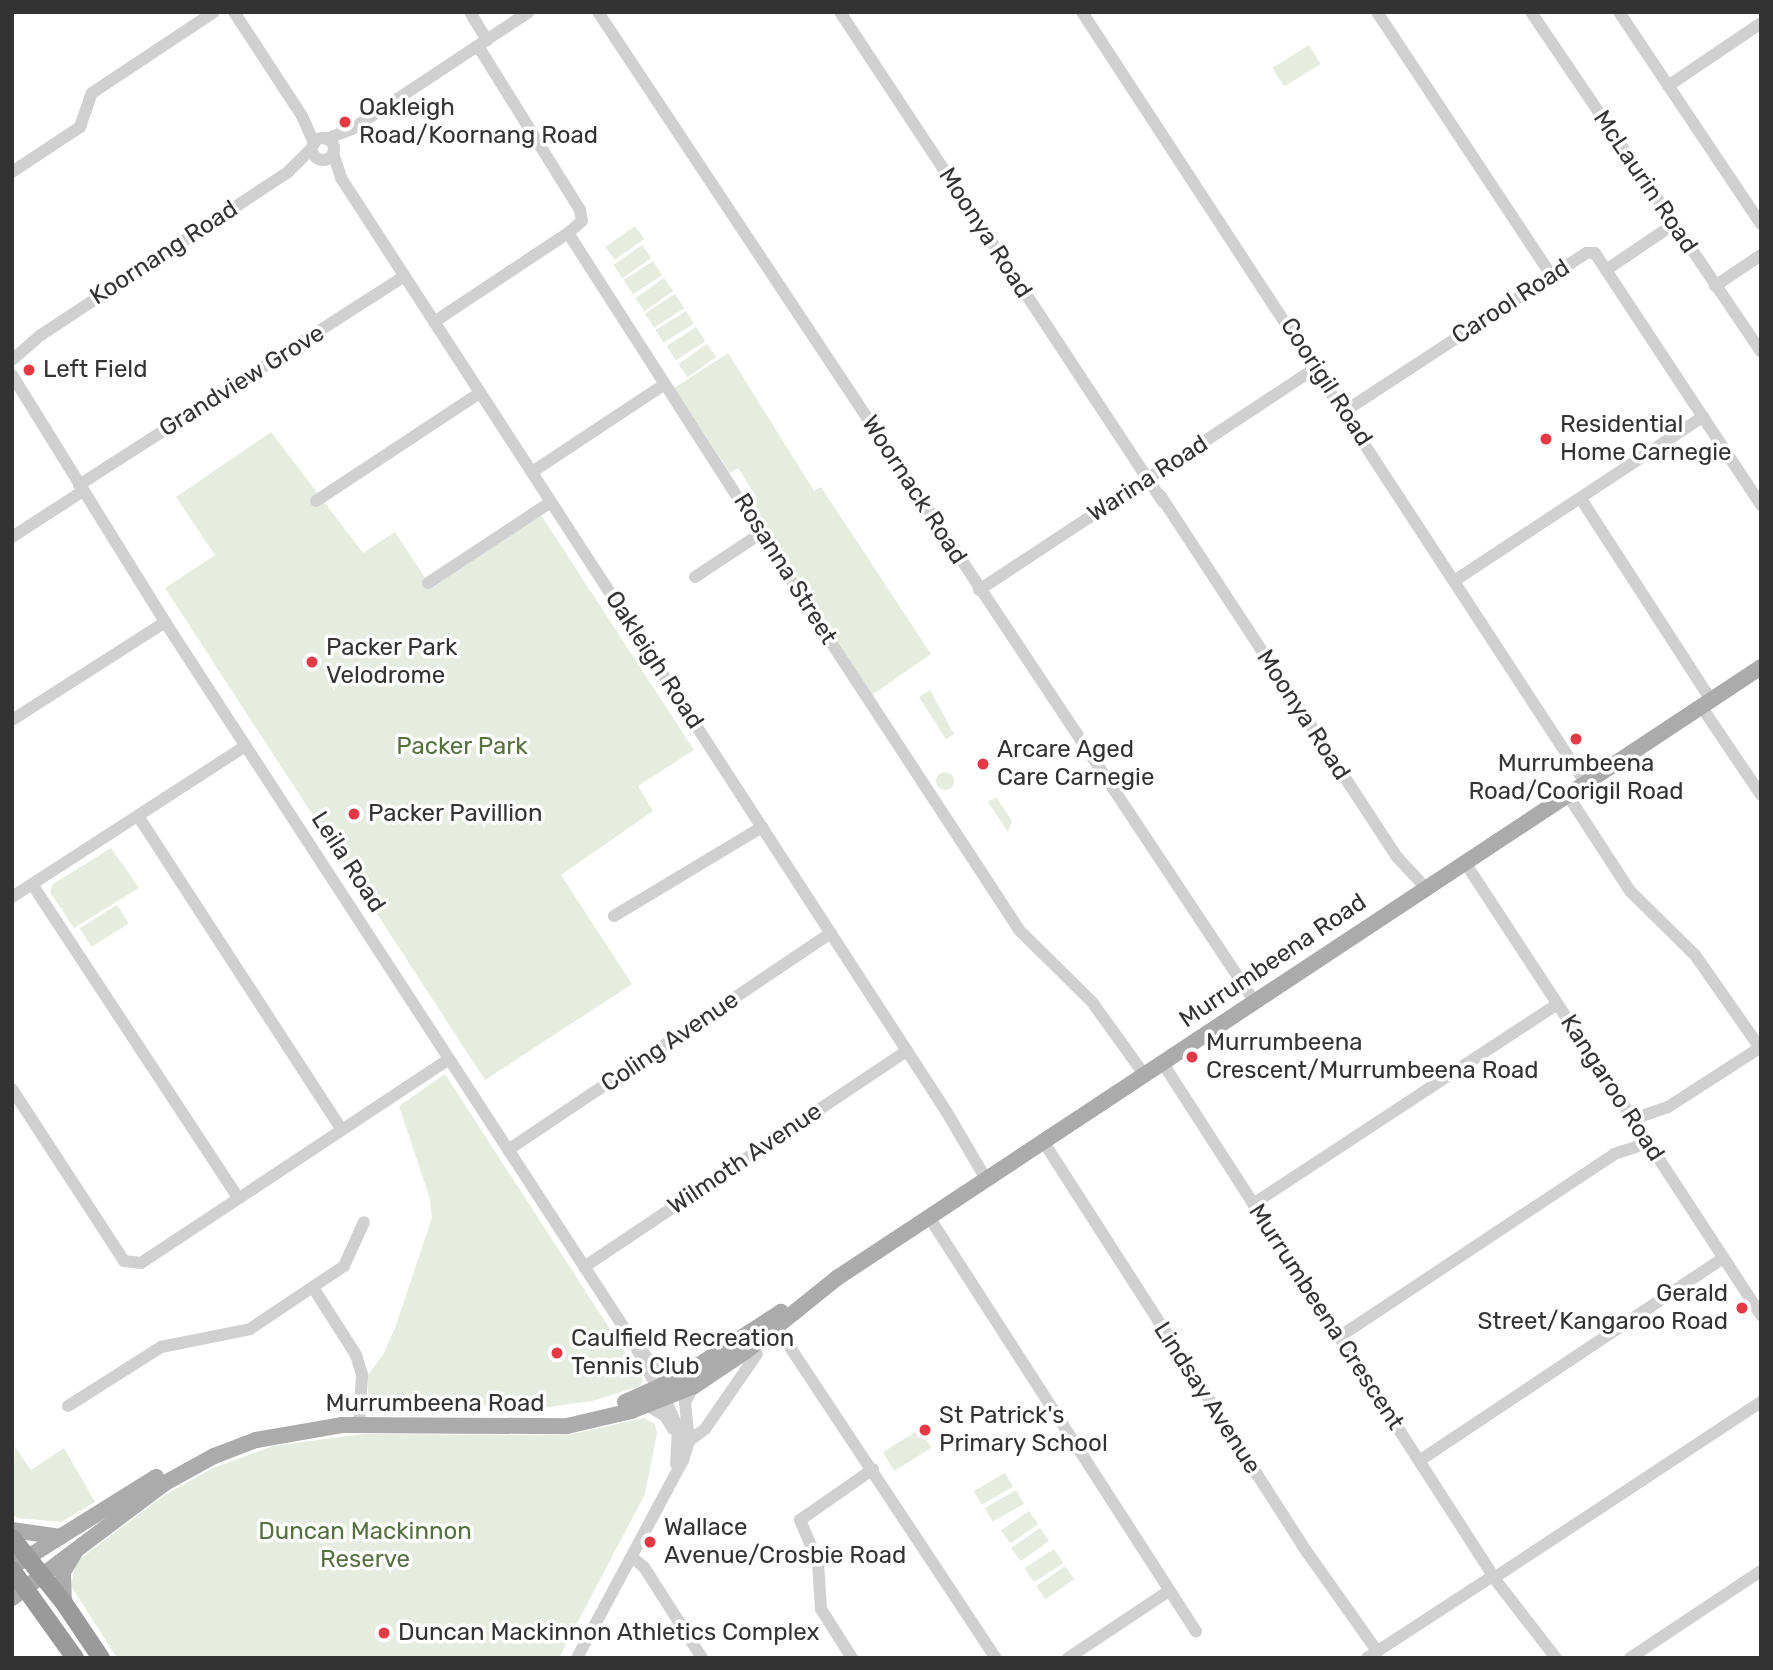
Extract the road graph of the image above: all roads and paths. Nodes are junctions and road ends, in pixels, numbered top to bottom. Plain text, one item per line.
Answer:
1 (214, 12) edge
2 (233, 12) edge
3 (472, 12) edge
4 (529, 12) edge
5 (598, 12) edge
6 (840, 12) edge
7 (1082, 12) edge
8 (1377, 12) edge
9 (1531, 12) edge
10 (1619, 12) edge
11 (1761, 23) edge
12 (483, 43) junction
13 (1668, 86) junction
14 (323, 149) junction
15 (12, 172) edge
16 (1761, 224) edge
17 (1674, 225) junction
18 (568, 233) junction
19 (1761, 255) edge
20 (1606, 270) junction
21 (1551, 275) junction
22 (404, 276) junction
23 (1715, 286) junction
24 (434, 322) junction
25 (41, 335) junction
26 (12, 347) edge
27 (1761, 352) edge
28 (12, 360) edge
29 (1316, 368) junction
30 (12, 375) edge
31 (665, 384) junction
32 (12, 388) edge
33 (480, 393) junction
34 (28, 407) junction
35 (1345, 411) junction
36 (1703, 417) junction
37 (532, 472) junction
38 (1147, 479) junction
39 (81, 488) junction
40 (1581, 499) junction
41 (317, 501) dead end
42 (551, 502) junction
43 (1761, 505) edge
44 (762, 533) junction
45 (12, 537) edge
46 (695, 577) dead end
47 (1457, 579) junction
48 (428, 583) dead end
49 (979, 590) junction
50 (165, 622) junction
51 (1761, 667) edge
52 (1706, 703) junction
53 (12, 720) edge
54 (245, 746) junction
55 (1588, 780) junction
56 (1567, 794) junction
57 (1761, 795) edge
58 (138, 816) junction
59 (762, 827) junction
60 (1464, 861) junction
61 (32, 884) junction
62 (1420, 891) junction
63 (12, 897) edge
64 (614, 916) dead end
65 (831, 933) junction
66 (1251, 1003) junction
67 (1557, 1004) junction
68 (1760, 1047) edge
69 (907, 1051) junction
70 (449, 1059) junction
71 (1162, 1062) junction
72 (1141, 1076) junction
73 (12, 1089) edge
74 (341, 1128) junction
75 (1640, 1130) junction
76 (1042, 1141) junction
77 (508, 1150) junction
78 (1614, 1154) junction
79 (990, 1177) junction
80 (238, 1198) junction
81 (1253, 1204) junction
82 (929, 1217) junction
83 (364, 1222) dead end
84 (1723, 1258) junction
85 (584, 1267) junction
86 (313, 1289) junction
87 (1755, 1295) edge
88 (1761, 1315) edge
89 (776, 1320) junction
90 (1339, 1337) junction
91 (757, 1354) dead end
92 (694, 1386) junction
93 (665, 1392) junction
94 (1761, 1402) edge
95 (647, 1405) junction
96 (68, 1406) dead end
97 (359, 1420) junction
98 (684, 1442) junction
99 (1419, 1461) junction
100 (873, 1469) junction
101 (12, 1530) edge
102 (61, 1537) junction
103 (12, 1538) edge
104 (78, 1547) junction
105 (632, 1557) junction
106 (17, 1565) edge
107 (1761, 1572) edge
108 (41, 1574) junction
109 (1494, 1577) junction
110 (1169, 1591) junction
111 (19, 1592) edge
112 (64, 1603) junction
113 (1196, 1632) dead end
114 (1372, 1655) edge
115 (75, 1658) edge
116 (100, 1658) edge
117 (577, 1658) edge
118 (702, 1658) edge
119 (852, 1658) edge
120 (996, 1658) edge
121 (1069, 1658) edge
122 (1556, 1658) edge
123 (1630, 1658) edge

1 - 15 street
2 - 14 street, Oakleigh Road
3 - 12 street
4 - 12 street, Koornang Road
5 - 49 street, Woornack Road
6 - 38 street, Moonya Road
7 - 29 street, Coorigil Road
8 - 21 street
9 - 17 street, McLaurin Road
10 - 13 street
11 - 13 street
12 - 14 street, Koornang Road
12 - 18 street
13 - 16 street
14 - 22 street, Oakleigh Road
14 - 25 street, Koornang Road
17 - 20 street, Carool Road
17 - 23 street, McLaurin Road
18 - 24 street
18 - 31 street, Rosanna Street
19 - 23 street
20 - 21 street, Carool Road
20 - 36 street
21 - 35 street, Carool Road
22 - 24 street, Oakleigh Road
22 - 39 street, Grandview Grove
23 - 27 street, McLaurin Road
24 - 33 street, Oakleigh Road
25 - 26 street, Koornang Road
25 - 28 street, Koornang Road
29 - 35 street, Coorigil Road
29 - 38 street, Warina Road
30 - 34 street, Leila Road
31 - 37 street
31 - 44 street, Rosanna Street
32 - 34 street, Leila Road
33 - 37 street, Oakleigh Road
33 - 41 street
34 - 39 street, Leila Road
35 - 47 street, Coorigil Road
36 - 40 street
36 - 43 street
37 - 42 street, Oakleigh Road
38 - 49 street, Warina Road
38 - 62 street, Moonya Road
39 - 45 street, Grandview Grove
39 - 50 street, Leila Road
40 - 47 street
40 - 52 street
42 - 48 street
42 - 59 street, Oakleigh Road
44 - 46 street
44 - 72 street, Rosanna Street
47 - 55 street, Coorigil Road
49 - 66 street, Woornack Road
50 - 53 street
50 - 54 street, Leila Road
51 - 52 main road, Murrumbeena Road
52 - 55 main road, Murrumbeena Road
52 - 57 street
54 - 58 street
54 - 70 street, Leila Road
55 - 56 main road, Murrumbeena Road
56 - 60 main road, Murrumbeena Road
56 - 68 street
58 - 61 street
58 - 74 street
59 - 64 street
59 - 65 street, Oakleigh Road
60 - 62 main road, Murrumbeena Road
60 - 67 street, Kangaroo Road
61 - 63 street
61 - 80 street
62 - 66 main road, Murrumbeena Road
65 - 69 street, Oakleigh Road
65 - 77 street, Coling Avenue
66 - 71 main road, Murrumbeena Road
67 - 75 street, Kangaroo Road
67 - 81 street
68 - 75 street
69 - 79 street, Oakleigh Road
69 - 85 street, Wilmoth Avenue
70 - 74 street
70 - 77 street, Leila Road
71 - 72 main road, Murrumbeena Road
71 - 81 street, Murrumbeena Crescent
72 - 76 main road, Murrumbeena Road
73 - 80 street
74 - 80 street
75 - 78 street
75 - 78 street
75 - 84 street, Kangaroo Road
76 - 79 main road, Murrumbeena Road
76 - 114 street, Lindsay Avenue
77 - 85 street, Leila Road
78 - 90 street
79 - 82 main road, Murrumbeena Road
81 - 90 street, Murrumbeena Crescent
82 - 89 main road, Murrumbeena Road
82 - 110 street
83 - 86 street
84 - 87 street, Kangaroo Road
84 - 99 street
85 - 93 street, Leila Road
86 - 96 street
86 - 97 street
87 - 88 street, Kangaroo Road
89 - 92 main road, Murrumbeena Road
89 - 93 main road, Murrumbeena Road
89 - 100 street
90 - 99 street, Murrumbeena Crescent
91 - 98 street
92 - 93 main road, Murrumbeena Road
92 - 98 street
93 - 95 main road, Murrumbeena Road
93 - 97 main road, Murrumbeena Road
93 - 98 street, Leila Road
94 - 109 street
95 - 97 main road, Murrumbeena Road
95 - 98 street
97 - 102 main road, Murrumbeena Road
97 - 104 main road, Murrumbeena Road
98 - 105 street
99 - 109 street, Murrumbeena Crescent
100 - 119 street
100 - 120 street
101 - 102 main road
102 - 106 main road, Murrumbeena Road
103 - 106 highway
104 - 108 main road, Murrumbeena Road
104 - 112 main road
105 - 117 street
105 - 118 street
106 - 108 highway
106 - 111 highway
107 - 123 street
108 - 111 main road, Murrumbeena Road
108 - 112 highway
109 - 114 street
109 - 122 street, Murrumbeena Crescent
110 - 113 street
110 - 121 street
111 - 115 highway
112 - 116 highway

